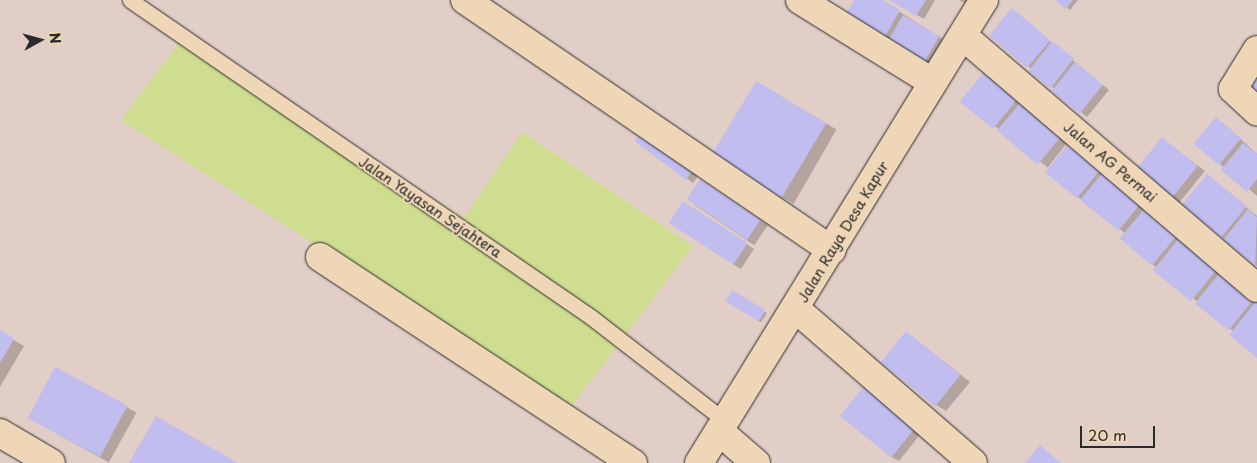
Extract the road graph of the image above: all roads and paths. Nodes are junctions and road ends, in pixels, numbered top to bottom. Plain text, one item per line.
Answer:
1 (130, 0) edge
2 (464, 0) edge
3 (800, 0) edge
4 (984, 0) edge
5 (963, 36) junction
6 (1257, 50) edge
7 (932, 82) junction
8 (1257, 110) edge
9 (832, 250) junction
10 (320, 257) dead end
11 (1257, 288) edge
12 (797, 310) junction
13 (722, 426) junction
14 (0, 433) edge
15 (742, 458) edge
16 (51, 463) edge
17 (632, 463) edge
18 (699, 463) edge
19 (973, 463) edge

1 - 13 lane, Jalan Yayasan Sejahtera
2 - 9 street
3 - 7 street
4 - 5 street, Jalan Raya Desa Kapur
5 - 7 street, Jalan Raya Desa Kapur
5 - 11 street, Jalan AG Permai
6 - 8 street
7 - 9 street, Jalan Raya Desa Kapur
9 - 12 street, Jalan Raya Desa Kapur
10 - 17 street
12 - 13 street, Jalan Raya Desa Kapur
12 - 19 street
13 - 15 street
13 - 18 street, Jalan Raya Desa Kapur
14 - 16 street

